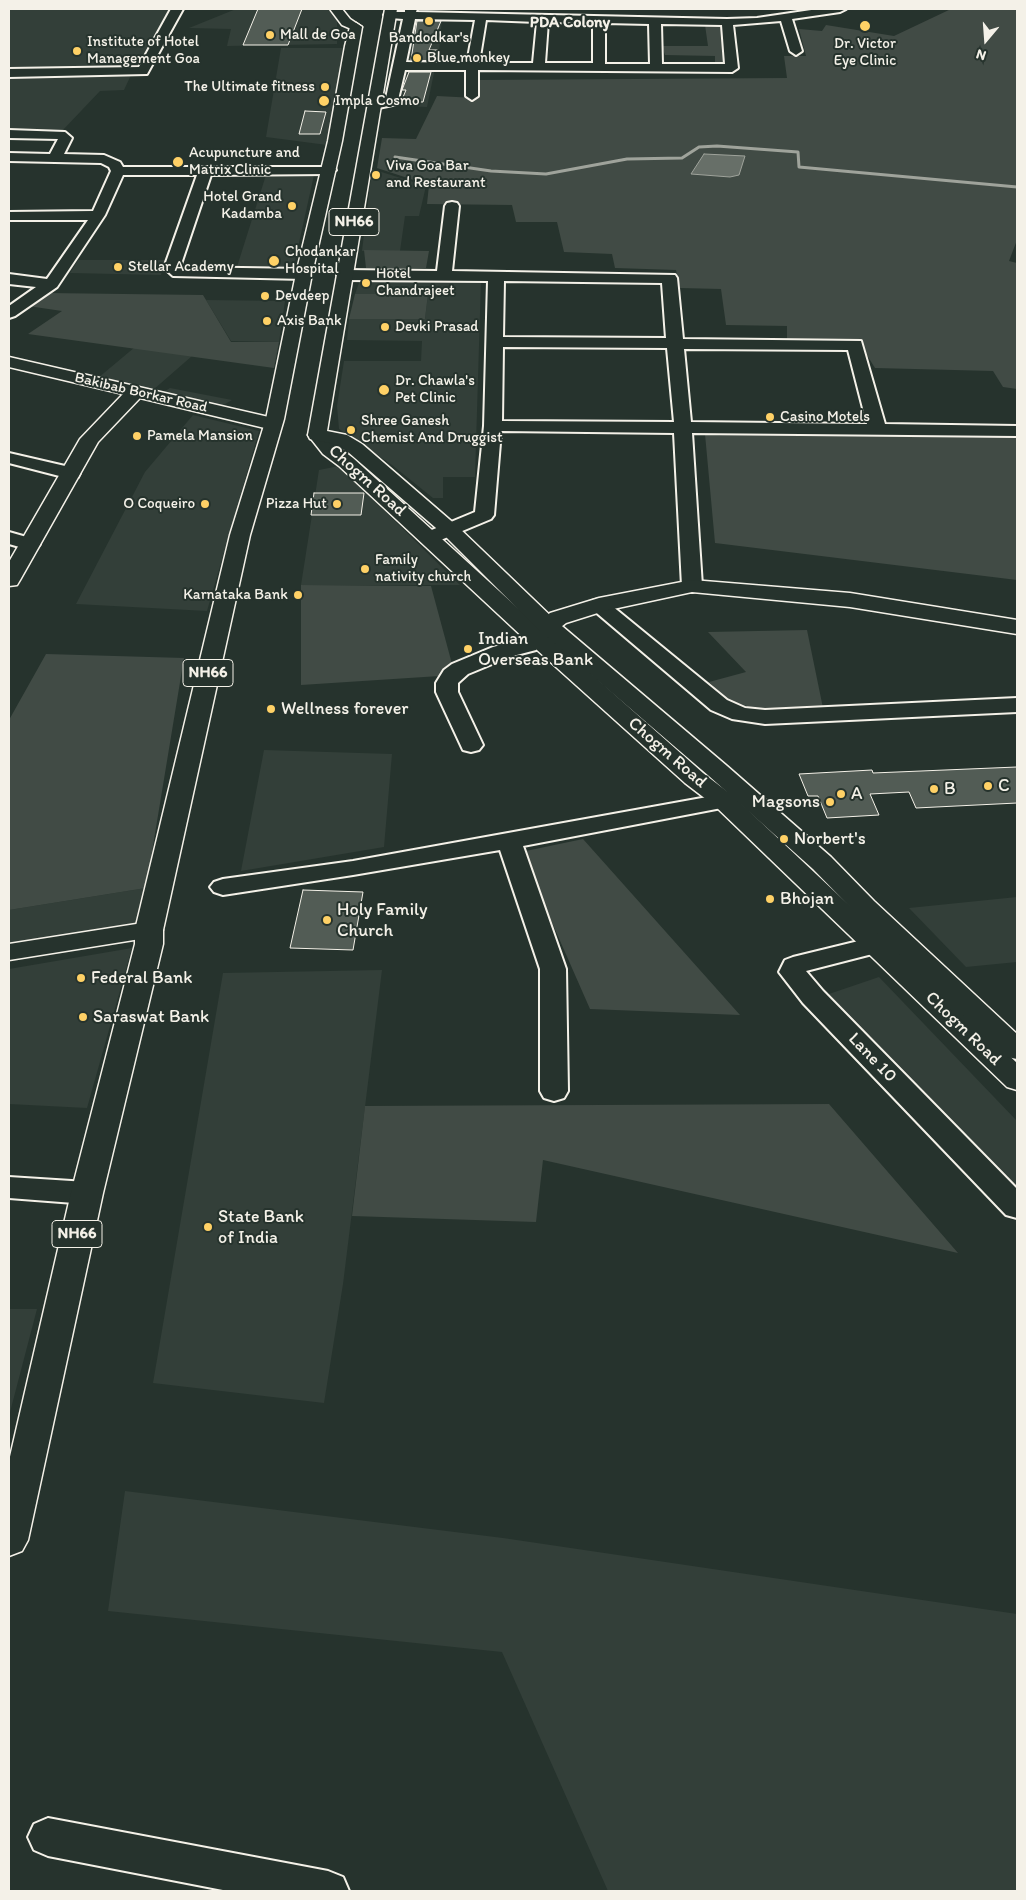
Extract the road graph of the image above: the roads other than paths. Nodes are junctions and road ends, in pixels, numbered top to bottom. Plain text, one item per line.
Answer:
1 (177, 9) edge
2 (336, 9) edge
3 (712, 9) edge
4 (840, 9) edge
5 (390, 12) edge
6 (411, 12) edge
7 (483, 14) edge
8 (787, 14) edge
9 (548, 15) edge
10 (603, 16) edge
11 (658, 17) edge
12 (722, 22) junction
13 (796, 51) dead end
14 (399, 66) junction
15 (472, 67) junction
16 (539, 67) junction
17 (599, 68) junction
18 (656, 68) junction
19 (9, 73) edge
20 (472, 96) dead end
21 (374, 105) junction
22 (9, 134) edge
23 (9, 157) edge
24 (55, 158) junction
25 (205, 170) junction
26 (329, 170) junction
27 (118, 171) junction
28 (452, 206) dead end
29 (9, 216) edge
30 (98, 216) junction
31 (304, 274) junction
32 (345, 275) junction
33 (444, 276) junction
34 (496, 276) junction
35 (9, 279) edge
36 (51, 284) junction
37 (9, 313) edge
38 (495, 342) junction
39 (675, 344) junction
40 (9, 362) edge
41 (135, 392) junction
42 (273, 424) junction
43 (493, 426) junction
44 (683, 428) junction
45 (877, 430) junction
46 (1017, 432) edge
47 (9, 458) edge
48 (71, 473) junction
49 (440, 534) junction
50 (9, 538) edge
51 (30, 544) junction
52 (9, 546) edge
53 (9, 580) edge
54 (692, 586) junction
55 (599, 605) junction
56 (1017, 626) edge
57 (541, 631) junction
58 (1017, 705) edge
59 (471, 745) dead end
60 (724, 800) junction
61 (509, 841) junction
62 (223, 887) dead end
63 (149, 930) junction
64 (875, 945) junction
65 (9, 952) edge
66 (1017, 1050) edge
67 (1017, 1080) edge
68 (554, 1091) dead end
69 (9, 1187) edge
70 (87, 1193) junction
71 (1017, 1207) edge
72 (9, 1540) edge
73 (48, 1837) dead end
74 (328, 1891) edge

1 - 19 street
2 - 26 main road, NH66
3 - 12 street
4 - 8 street
5 - 6 street
5 - 21 main road, NH66
6 - 7 street
6 - 14 street
7 - 9 street
7 - 15 street
8 - 12 street
8 - 13 street
9 - 10 street
9 - 16 street
10 - 11 street
10 - 17 street
11 - 12 street
11 - 18 street
12 - 18 street
14 - 15 street
14 - 21 street
15 - 16 street
15 - 20 street
16 - 17 street
17 - 18 street
21 - 32 main road, NH66
22 - 24 street
23 - 24 street
24 - 27 street
25 - 26 street
25 - 27 street
25 - 31 street
26 - 31 main road, NH66
27 - 30 street
28 - 33 street
29 - 30 street
30 - 36 street
31 - 42 main road, NH66
32 - 33 street
32 - 49 main road, Chogm Road / NH66
33 - 34 street
34 - 38 street
34 - 39 street
35 - 36 street
36 - 37 street
38 - 39 street
38 - 43 street
39 - 44 street
39 - 45 street
40 - 41 main road, Bakibab Borkar Road
41 - 42 main road, Bakibab Borkar Road
41 - 48 main road
42 - 63 main road, NH66
43 - 44 street
43 - 49 street
44 - 45 street
44 - 54 street
45 - 46 street
47 - 48 street
48 - 51 main road
49 - 57 main road, Chogm Road
50 - 51 street
51 - 52 street
51 - 53 main road
54 - 55 main road
54 - 56 main road
55 - 57 main road
55 - 58 street
57 - 59 street
57 - 60 main road, Chogm Road
57 - 66 main road, Chogm Road
60 - 61 street
60 - 64 main road, Chogm Road
61 - 62 street
61 - 68 street
63 - 65 main road
63 - 70 main road, NH66
64 - 67 main road, Chogm Road
64 - 71 street, Lane 10
69 - 70 street
70 - 72 main road, NH66
73 - 74 street

